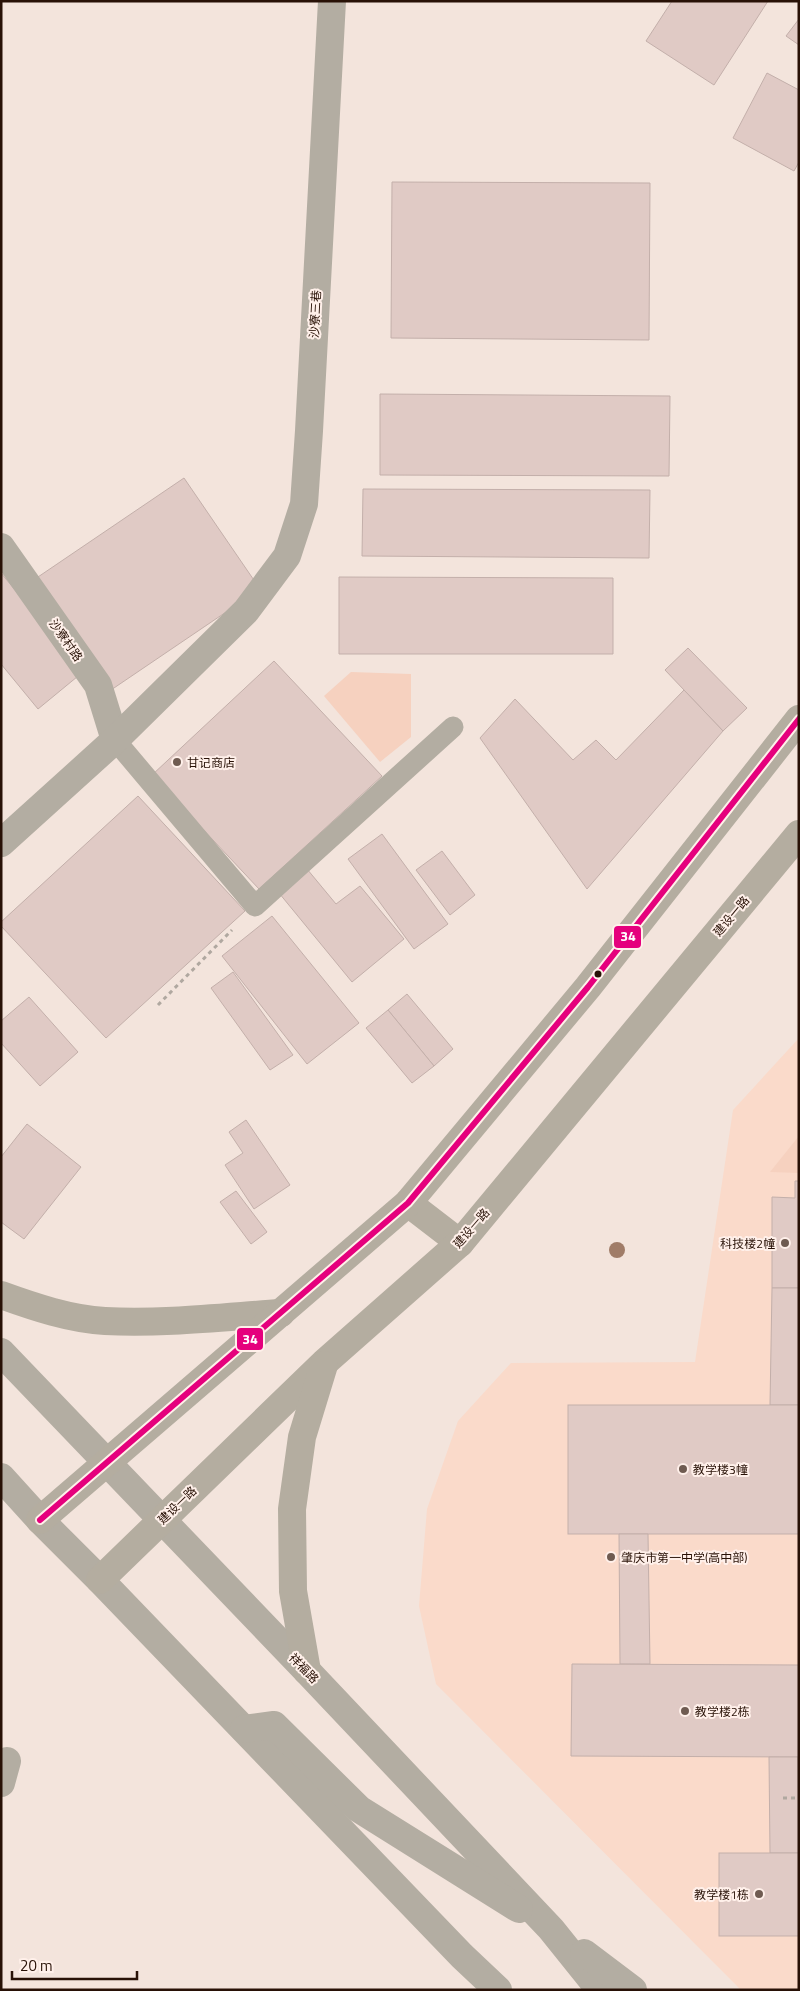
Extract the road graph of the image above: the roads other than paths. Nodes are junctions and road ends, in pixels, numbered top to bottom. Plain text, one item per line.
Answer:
1 (332, 1) edge
2 (1, 548) edge
3 (799, 719) edge
4 (453, 727) dead end
5 (115, 740) junction
6 (799, 834) edge
7 (1, 843) edge
8 (408, 1203) junction
9 (460, 1243) junction
10 (1, 1295) edge
11 (281, 1313) junction
12 (1, 1352) edge
13 (324, 1363) junction
14 (107, 1462) junction
15 (1, 1477) edge
16 (40, 1520) junction
17 (163, 1520) junction
18 (100, 1580) junction
19 (307, 1671) junction
20 (244, 1729) junction
21 (551, 1929) junction
22 (462, 1956) junction
23 (483, 1990) edge
24 (498, 1990) edge
25 (600, 1990) edge
26 (633, 1990) edge

1 - 5 street, 沙寮三巷
2 - 5 street, 沙寮村路
3 - 8 main road
4 - 5 lane
5 - 7 street, 沙寮三巷
6 - 9 main road, 建设一路
8 - 9 main road
8 - 11 main road
9 - 13 main road, 建设一路
10 - 11 main road
11 - 14 main road
12 - 14 street, 祥福路
13 - 17 main road, 建设一路
13 - 19 main road
14 - 16 main road
14 - 17 street, 祥福路
15 - 16 street
16 - 18 street
17 - 18 main road, 建设一路
17 - 19 street, 祥福路
18 - 20 street
19 - 21 street, 祥福路
20 - 21 street
20 - 22 street
21 - 25 street, 祥福路
21 - 26 street
22 - 23 street
22 - 24 street

